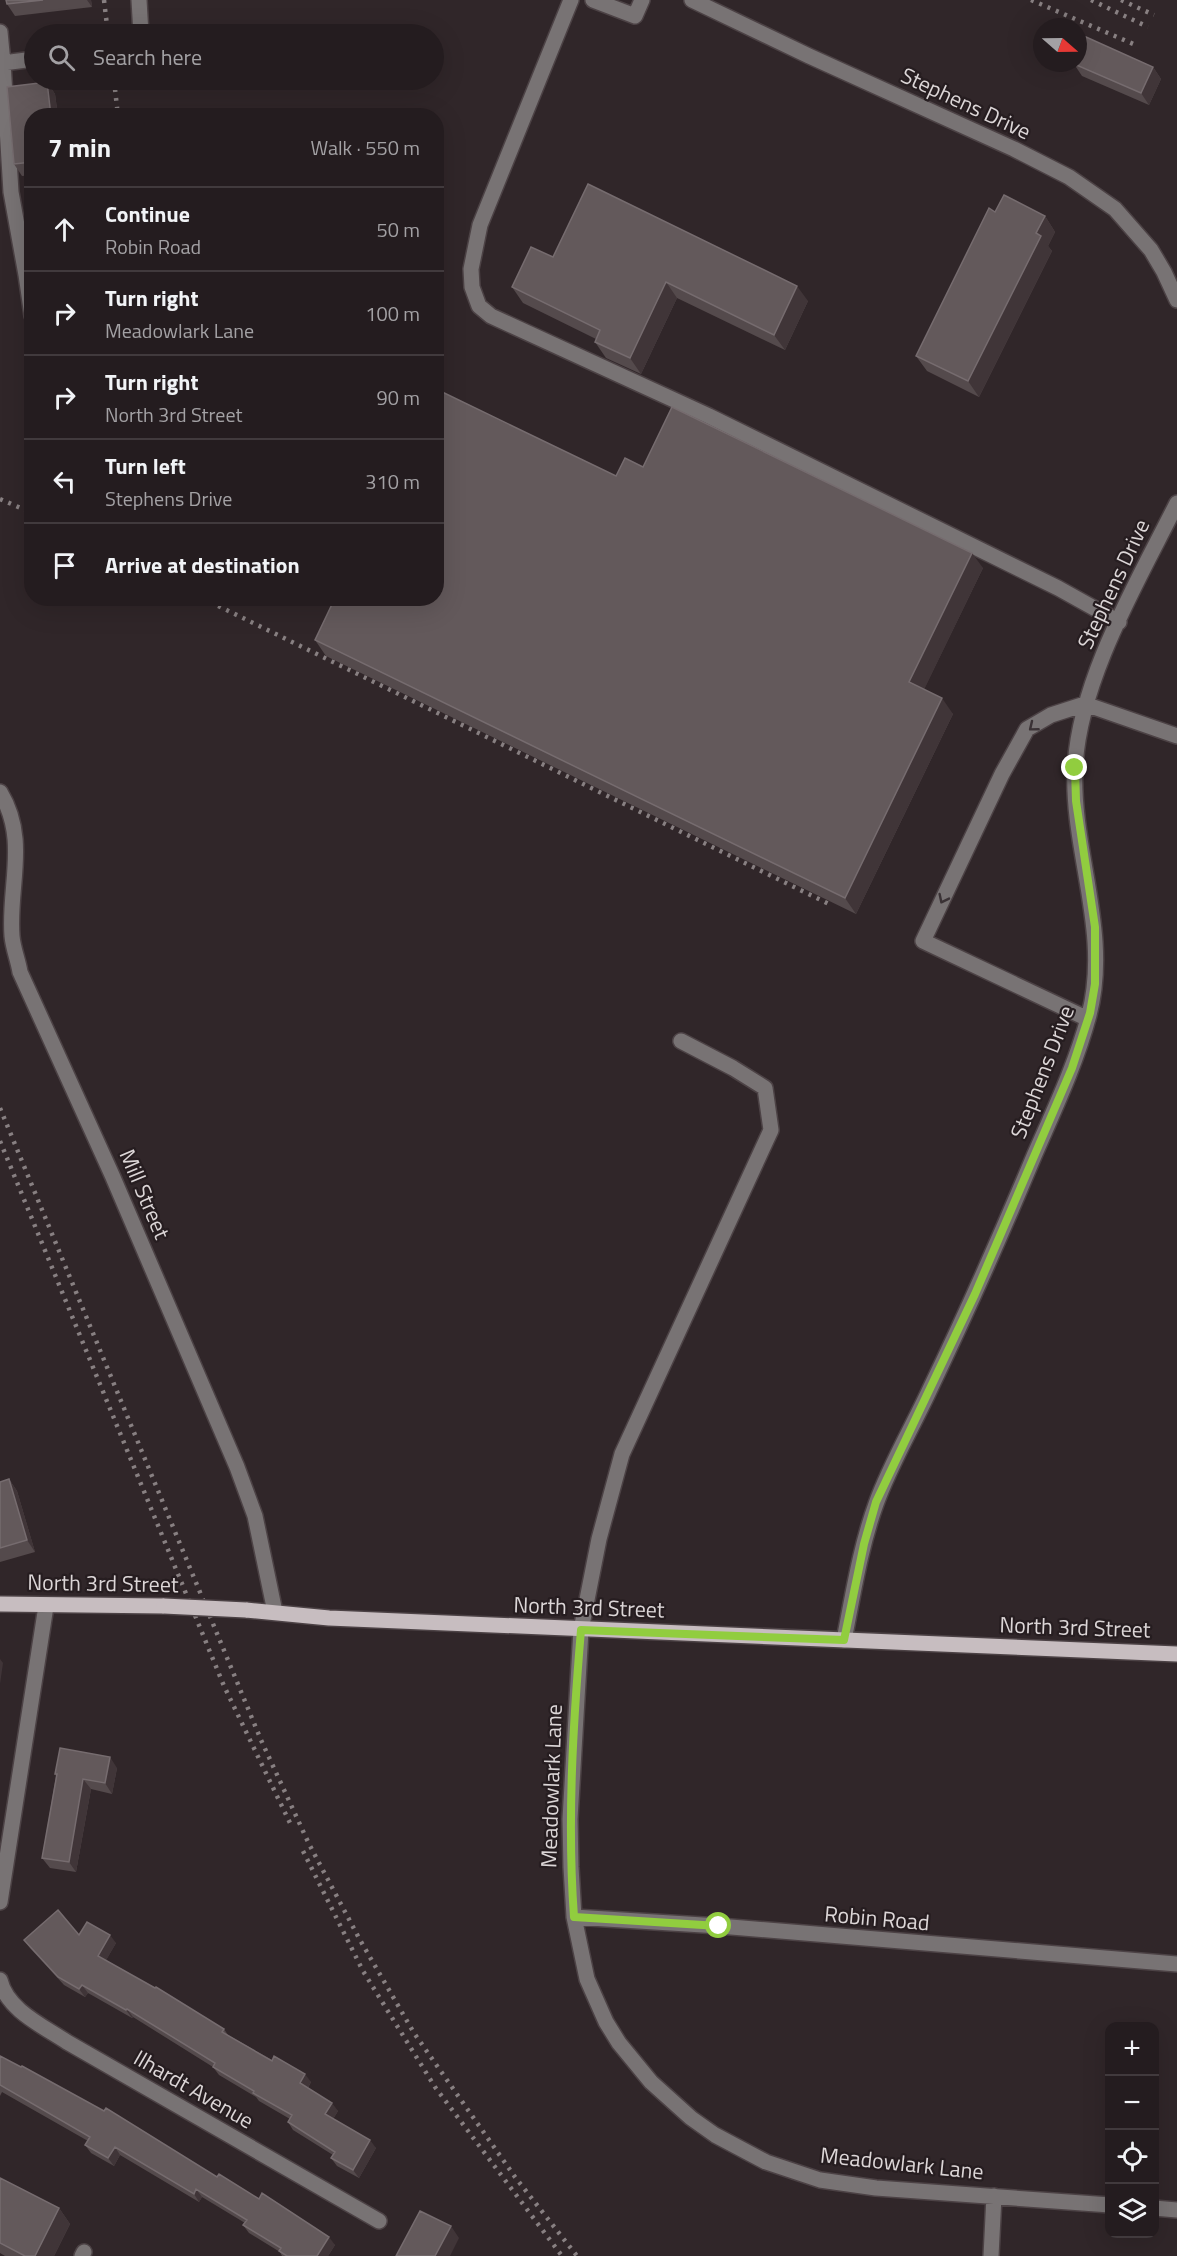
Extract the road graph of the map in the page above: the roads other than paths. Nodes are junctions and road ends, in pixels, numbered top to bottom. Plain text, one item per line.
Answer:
1 (139, 0) edge
2 (571, 0) edge
3 (593, 0) edge
4 (642, 0) edge
5 (692, 0) edge
6 (140, 24) edge
7 (0, 32) edge
8 (24, 60) edge
9 (3, 63) junction
10 (24, 265) edge
11 (1177, 300) edge
12 (1177, 504) edge
13 (1119, 622) junction
14 (1085, 704) junction
15 (1177, 736) edge
16 (0, 792) edge
17 (1088, 1019) junction
18 (681, 1041) dead end
19 (0, 1604) edge
20 (46, 1606) junction
21 (274, 1612) junction
22 (581, 1630) junction
23 (844, 1640) junction
24 (1177, 1654) edge
25 (0, 1902) edge
26 (574, 1917) junction
27 (1177, 1964) edge
28 (0, 1980) edge
29 (994, 2196) junction
30 (1105, 2205) edge
31 (1159, 2208) edge
32 (1177, 2210) edge
33 (379, 2221) dead end
34 (990, 2256) edge

1 - 6 street
2 - 13 street
3 - 4 street
5 - 11 street, Stephens Drive
7 - 9 street
8 - 9 street
9 - 10 street
12 - 13 street, Stephens Drive
13 - 14 street, Stephens Drive
14 - 15 street
14 - 17 street, Stephens Drive
14 -> 17 street
16 - 21 street, Mill Street
17 - 23 street, Stephens Drive
18 - 22 street, Meadowlark Lane
19 - 20 main road, North 3rd Street
20 - 21 main road, North 3rd Street, bridge
20 - 25 street
21 - 22 main road, North 3rd Street
22 - 23 main road, North 3rd Street
22 - 26 street, Meadowlark Lane
23 - 24 main road, North 3rd Street
26 - 27 street, Robin Road
26 - 29 street, Meadowlark Lane
28 - 33 street, Ilhardt Avenue
29 - 30 street, Meadowlark Lane
29 - 34 street
31 - 32 street

